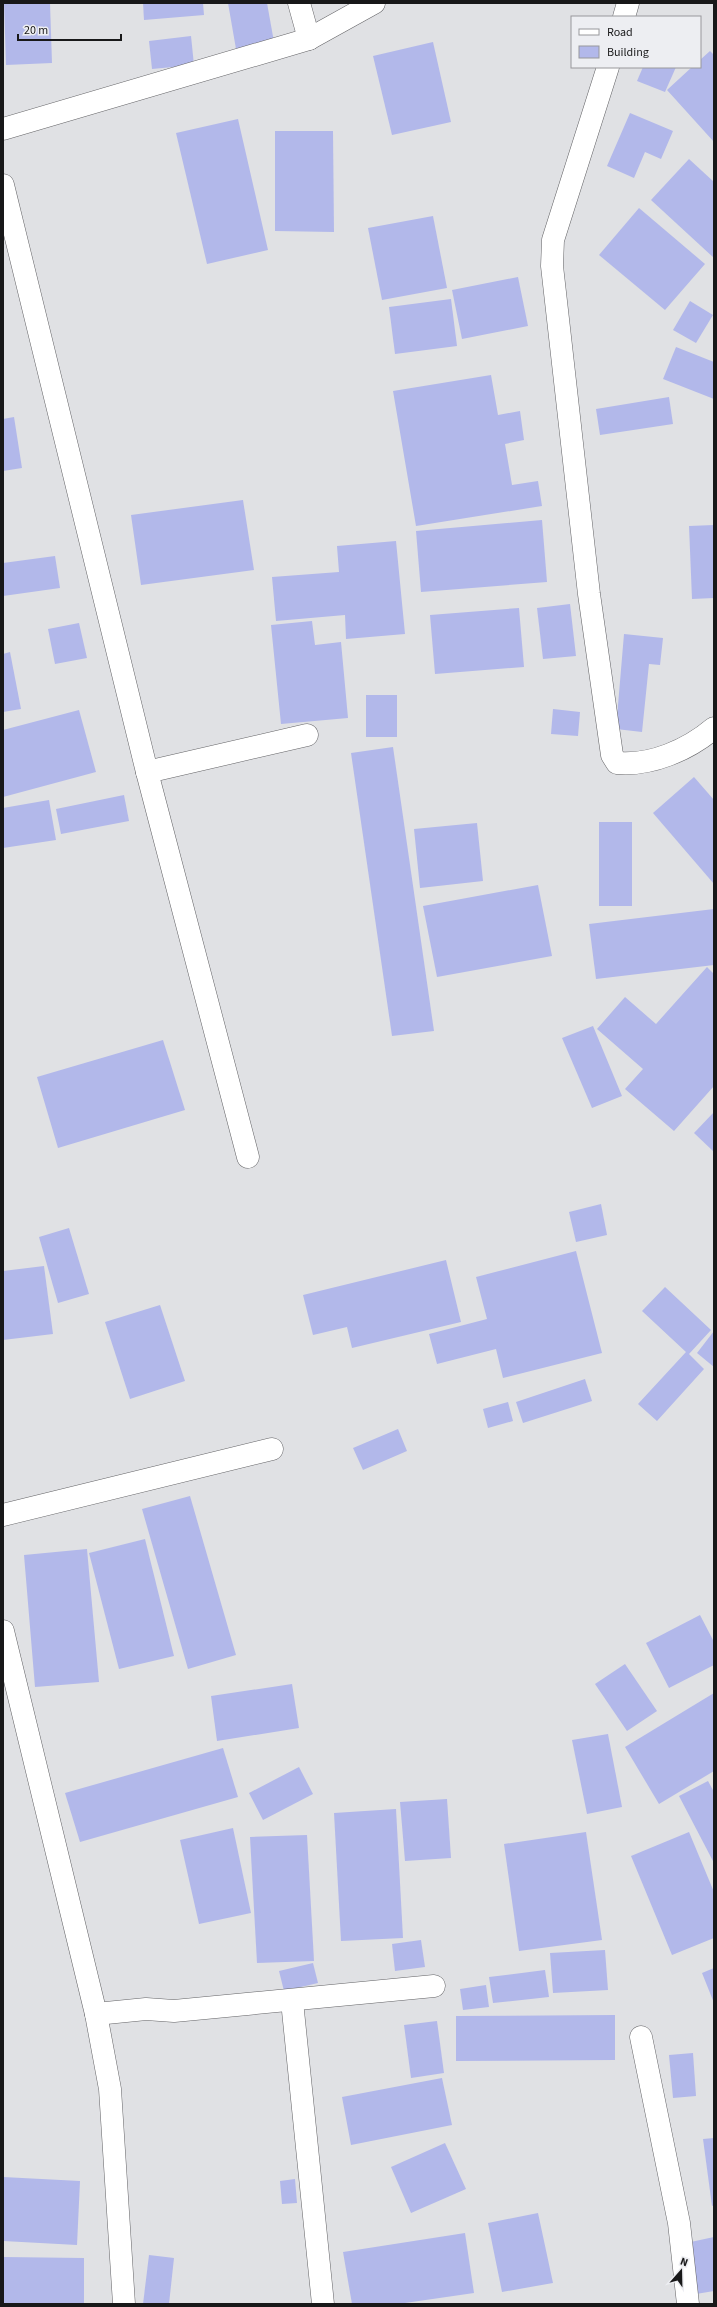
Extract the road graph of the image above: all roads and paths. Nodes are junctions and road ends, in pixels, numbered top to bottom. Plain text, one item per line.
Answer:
1 (299, 3) edge
2 (374, 3) edge
3 (628, 3) edge
4 (624, 16) edge
5 (308, 40) junction
6 (608, 68) edge
7 (3, 129) edge
8 (3, 185) edge
9 (714, 728) edge
10 (307, 735) dead end
11 (147, 772) junction
12 (248, 1157) dead end
13 (272, 1450) dead end
14 (3, 1515) edge
15 (3, 1631) edge
16 (434, 1986) dead end
17 (292, 2000) junction
18 (96, 2014) junction
19 (641, 2037) dead end
20 (124, 2304) edge
21 (323, 2304) edge
22 (688, 2304) edge

1 - 5 street
2 - 5 street
3 - 4 street
5 - 7 street
6 - 9 street
8 - 11 street
10 - 11 street
11 - 12 street
13 - 14 street
15 - 18 street
16 - 17 street
17 - 18 street
17 - 21 street
18 - 20 street
19 - 22 street

